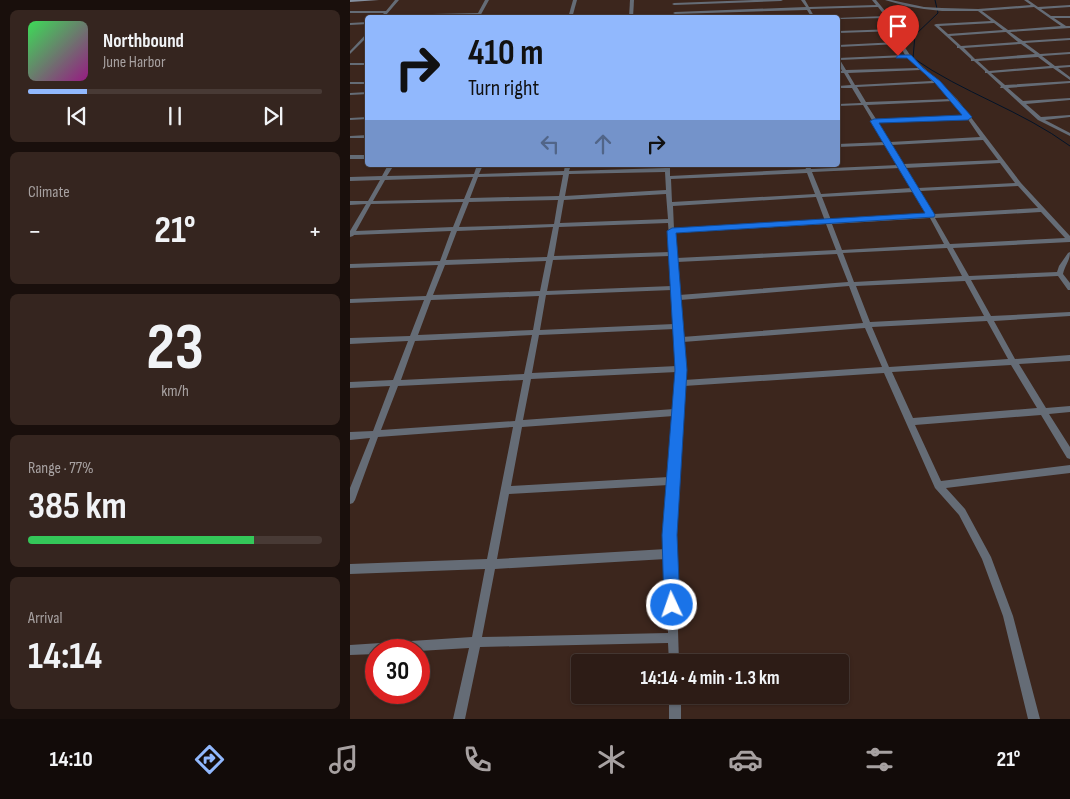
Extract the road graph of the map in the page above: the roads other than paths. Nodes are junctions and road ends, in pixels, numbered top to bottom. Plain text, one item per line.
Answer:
1 (350, 0) edge
2 (376, 0) edge
3 (397, 0) edge
4 (487, 0) edge
5 (575, 0) edge
6 (632, 0) edge
7 (781, 0) edge
8 (803, 0) edge
9 (874, 0) edge
10 (886, 0) edge
11 (1026, 0) edge
12 (743, 1) edge
13 (674, 2) edge
14 (879, 6) junction
15 (1070, 6) edge
16 (1035, 7) junction
17 (809, 9) junction
18 (979, 10) junction
19 (748, 11) junction
20 (350, 12) edge
21 (387, 12) junction
22 (384, 15) edge
23 (479, 15) edge
24 (571, 15) edge
25 (631, 15) edge
26 (675, 15) edge
27 (749, 15) edge
28 (812, 15) edge
29 (887, 17) junction
30 (1051, 17) junction
31 (1070, 17) edge
32 (840, 18) edge
33 (994, 22) junction
34 (365, 23) edge
35 (350, 24) edge
36 (1069, 28) edge
37 (899, 30) junction
38 (1007, 31) junction
39 (840, 32) edge
40 (946, 35) junction
41 (365, 39) edge
42 (1070, 39) edge
43 (900, 43) junction
44 (1022, 43) junction
45 (356, 46) junction
46 (362, 46) dead end
47 (840, 46) edge
48 (350, 47) edge
49 (958, 47) junction
50 (350, 53) edge
51 (1070, 53) edge
52 (1039, 55) junction
53 (908, 56) junction
54 (840, 59) edge
55 (972, 60) junction
56 (350, 64) edge
57 (365, 64) edge
58 (1070, 66) edge
59 (1055, 67) junction
60 (921, 69) junction
61 (841, 72) edge
62 (986, 72) junction
63 (1070, 80) edge
64 (937, 82) junction
65 (350, 83) edge
66 (365, 83) edge
67 (840, 87) edge
68 (854, 87) junction
69 (1002, 87) junction
70 (365, 93) edge
71 (350, 94) edge
72 (1070, 99) edge
73 (955, 100) junction
74 (1021, 103) junction
75 (864, 104) junction
76 (840, 105) edge
77 (1070, 116) edge
78 (968, 117) junction
79 (365, 118) edge
80 (350, 119) edge
81 (1040, 119) junction
82 (874, 121) junction
83 (1070, 135) edge
84 (365, 136) edge
85 (350, 137) edge
86 (984, 138) junction
87 (886, 143) junction
88 (840, 146) edge
89 (350, 157) edge
90 (365, 157) edge
91 (1002, 161) junction
92 (389, 167) edge
93 (479, 167) edge
94 (667, 167) edge
95 (900, 167) junction
96 (808, 168) edge
97 (567, 169) edge
98 (476, 175) junction
99 (383, 178) junction
100 (668, 178) junction
101 (350, 179) edge
102 (1019, 184) junction
103 (914, 189) junction
104 (668, 192) junction
105 (817, 194) junction
106 (561, 198) junction
107 (466, 201) junction
108 (370, 202) junction
109 (350, 203) edge
110 (669, 204) junction
111 (1041, 210) junction
112 (931, 215) junction
113 (671, 222) junction
114 (828, 222) junction
115 (556, 227) junction
116 (455, 231) junction
117 (672, 231) junction
118 (351, 235) edge
119 (1070, 240) edge
120 (947, 246) junction
121 (839, 250) junction
122 (1070, 254) edge
123 (673, 257) junction
124 (549, 260) junction
125 (442, 264) junction
126 (350, 266) edge
127 (1060, 274) junction
128 (966, 279) junction
129 (851, 284) junction
130 (675, 288) junction
131 (1070, 288) edge
132 (542, 294) junction
133 (676, 298) junction
134 (429, 299) junction
135 (350, 301) edge
136 (1070, 314) edge
137 (988, 318) junction
138 (868, 325) junction
139 (678, 326) junction
140 (535, 333) junction
141 (414, 338) junction
142 (679, 340) junction
143 (350, 341) edge
144 (1070, 358) edge
145 (1013, 361) junction
146 (886, 368) junction
147 (681, 370) junction
148 (526, 378) junction
149 (394, 383) junction
150 (680, 383) junction
151 (350, 385) edge
152 (1070, 409) edge
153 (1044, 411) junction
154 (678, 412) junction
155 (910, 422) junction
156 (517, 424) junction
157 (375, 435) junction
158 (350, 436) edge
159 (1070, 455) edge
160 (1070, 470) edge
161 (672, 481) junction
162 (938, 485) junction
163 (506, 490) junction
164 (350, 500) edge
165 (669, 554) junction
166 (491, 564) junction
167 (350, 569) edge
168 (673, 638) junction
169 (476, 642) junction
170 (350, 650) edge
171 (674, 654) edge
172 (675, 704) edge
173 (459, 719) edge
174 (675, 719) edge
175 (1034, 719) edge

1 - 2 street
3 - 21 street
4 - 23 street
5 - 24 street
6 - 25 street
7 - 12 street
8 - 17 street
9 - 14 street
10 - 18 street
11 - 16 street
12 - 13 street
12 - 19 street
13 - 26 street
14 - 17 street
14 - 29 street
15 - 16 street
16 - 18 street
16 - 30 street
17 - 19 street
17 - 28 street
18 - 33 street
19 - 26 street
19 - 27 street
20 - 21 street
21 - 22 street
29 - 32 street
29 - 37 street
30 - 31 street
30 - 36 street
33 - 38 street
33 - 40 street
34 - 35 street
36 - 38 street
37 - 39 street
37 - 43 street
38 - 40 street
38 - 44 street
40 - 49 street
41 - 45 street
42 - 44 street
43 - 47 street
43 - 53 street
44 - 49 street
44 - 52 street
45 - 46 street
45 - 48 street
45 - 50 street
49 - 55 street
51 - 52 street
52 - 55 street
52 - 59 street
53 - 54 street
53 - 60 street
55 - 62 street
56 - 57 street
58 - 59 street
59 - 62 street
59 - 63 street
60 - 61 street
60 - 64 street
61 - 68 street
62 - 69 street
63 - 69 street
64 - 68 street
64 - 73 street
65 - 66 street
67 - 68 street
68 - 75 street
69 - 74 street
70 - 71 street
72 - 74 street
73 - 75 street
73 - 78 street
74 - 81 street
75 - 76 street
75 - 82 street
77 - 81 street
78 - 82 street
78 - 86 street
79 - 80 street
81 - 83 street
82 - 87 street
84 - 85 street
86 - 87 street
86 - 91 street
87 - 88 street
87 - 95 street
89 - 90 street
91 - 95 street
91 - 102 street
92 - 99 street
93 - 98 street
94 - 97 street
94 - 100 street
95 - 96 street
95 - 103 street
96 - 100 street
96 - 105 street
97 - 98 street
97 - 106 street
98 - 99 street
98 - 107 street
99 - 101 street
99 - 108 street
100 - 104 street
102 - 103 street
102 - 111 street
103 - 105 street
103 - 112 street
104 - 106 street
104 - 110 street
105 - 110 street
105 - 114 street
106 - 107 street
106 - 115 street
107 - 108 street
107 - 116 street
108 - 109 street
108 - 118 street
110 - 113 street
111 - 112 street
111 - 119 street
112 - 114 street
112 - 120 street
113 - 115 street
113 - 117 street
114 - 117 street
114 - 121 street
115 - 116 street
115 - 124 street
116 - 118 street
116 - 125 street
117 - 123 street
119 - 120 street
120 - 121 street
120 - 128 street
121 - 123 street
121 - 129 street
122 - 127 street
123 - 124 street
123 - 130 street
124 - 125 street
124 - 132 street
125 - 126 street
125 - 134 street
127 - 128 street
127 - 131 street
128 - 129 street
128 - 137 street
129 - 133 street
129 - 138 street
130 - 132 street
130 - 133 street
132 - 134 street
132 - 140 street
133 - 139 street
134 - 135 street
134 - 141 street
136 - 137 street
137 - 138 street
137 - 145 street
138 - 142 street
138 - 146 street
139 - 140 street
139 - 142 street
140 - 141 street
140 - 148 street
141 - 143 street
141 - 149 street
142 - 147 street
144 - 145 street
145 - 146 street
145 - 153 street
146 - 150 street
146 - 155 street
147 - 148 street
147 - 150 street
148 - 149 street
148 - 156 street
149 - 151 street
149 - 157 street
150 - 154 street
152 - 153 street
153 - 155 street
153 - 159 street
154 - 156 street
154 - 161 street
155 - 162 street
156 - 157 street
156 - 163 street
157 - 158 street
157 - 164 street
160 - 162 street
161 - 163 street
161 - 165 street
162 - 175 street
163 - 166 street
165 - 166 street
165 - 168 street
166 - 167 street
166 - 169 street
168 - 169 street
168 - 171 street
169 - 170 street
169 - 173 street
172 - 174 street

